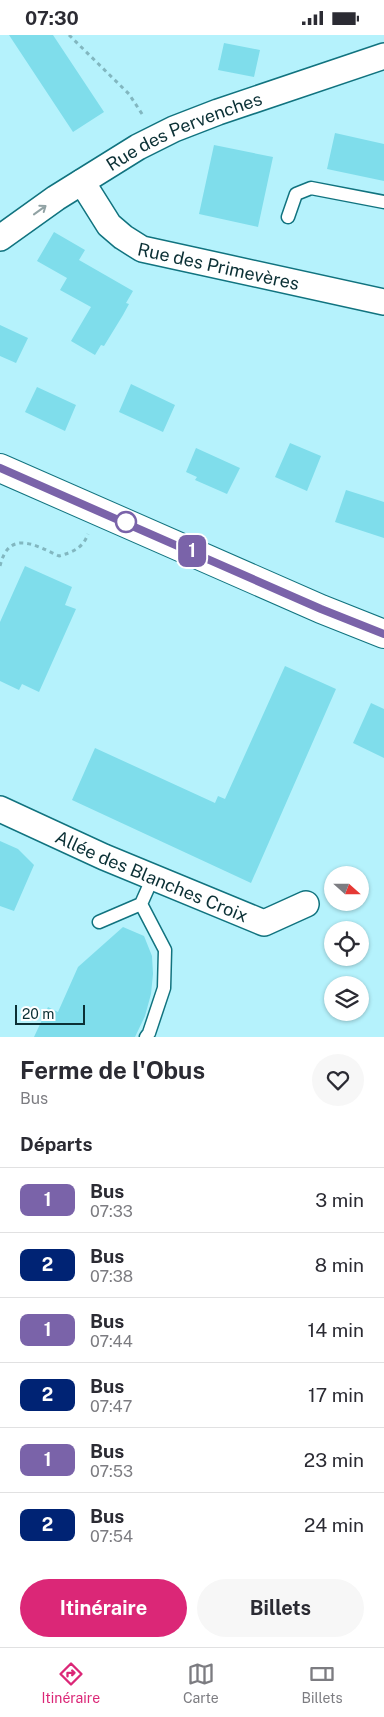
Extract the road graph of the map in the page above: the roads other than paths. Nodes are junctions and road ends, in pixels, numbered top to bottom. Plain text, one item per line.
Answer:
1 (384, 56) edge
2 (82, 183) junction
3 (384, 202) edge
4 (288, 217) dead end
5 (0, 238) edge
6 (384, 302) edge
7 (0, 468) edge
8 (384, 634) edge
9 (0, 809) edge
10 (153, 877) junction
11 (141, 904) junction
12 (306, 904) dead end
13 (99, 922) dead end
14 (146, 1037) edge

1 - 2 street, Rue des Pervenches
5 -> 2 street, Rue des Pervenches
2 - 6 street, Rue des Primevères
3 - 4 lane
7 - 8 street
9 - 10 street, Allée des Blanches Croix
10 - 11 lane
10 - 12 street, Allée des Blanches Croix
11 - 13 lane
11 - 14 lane

